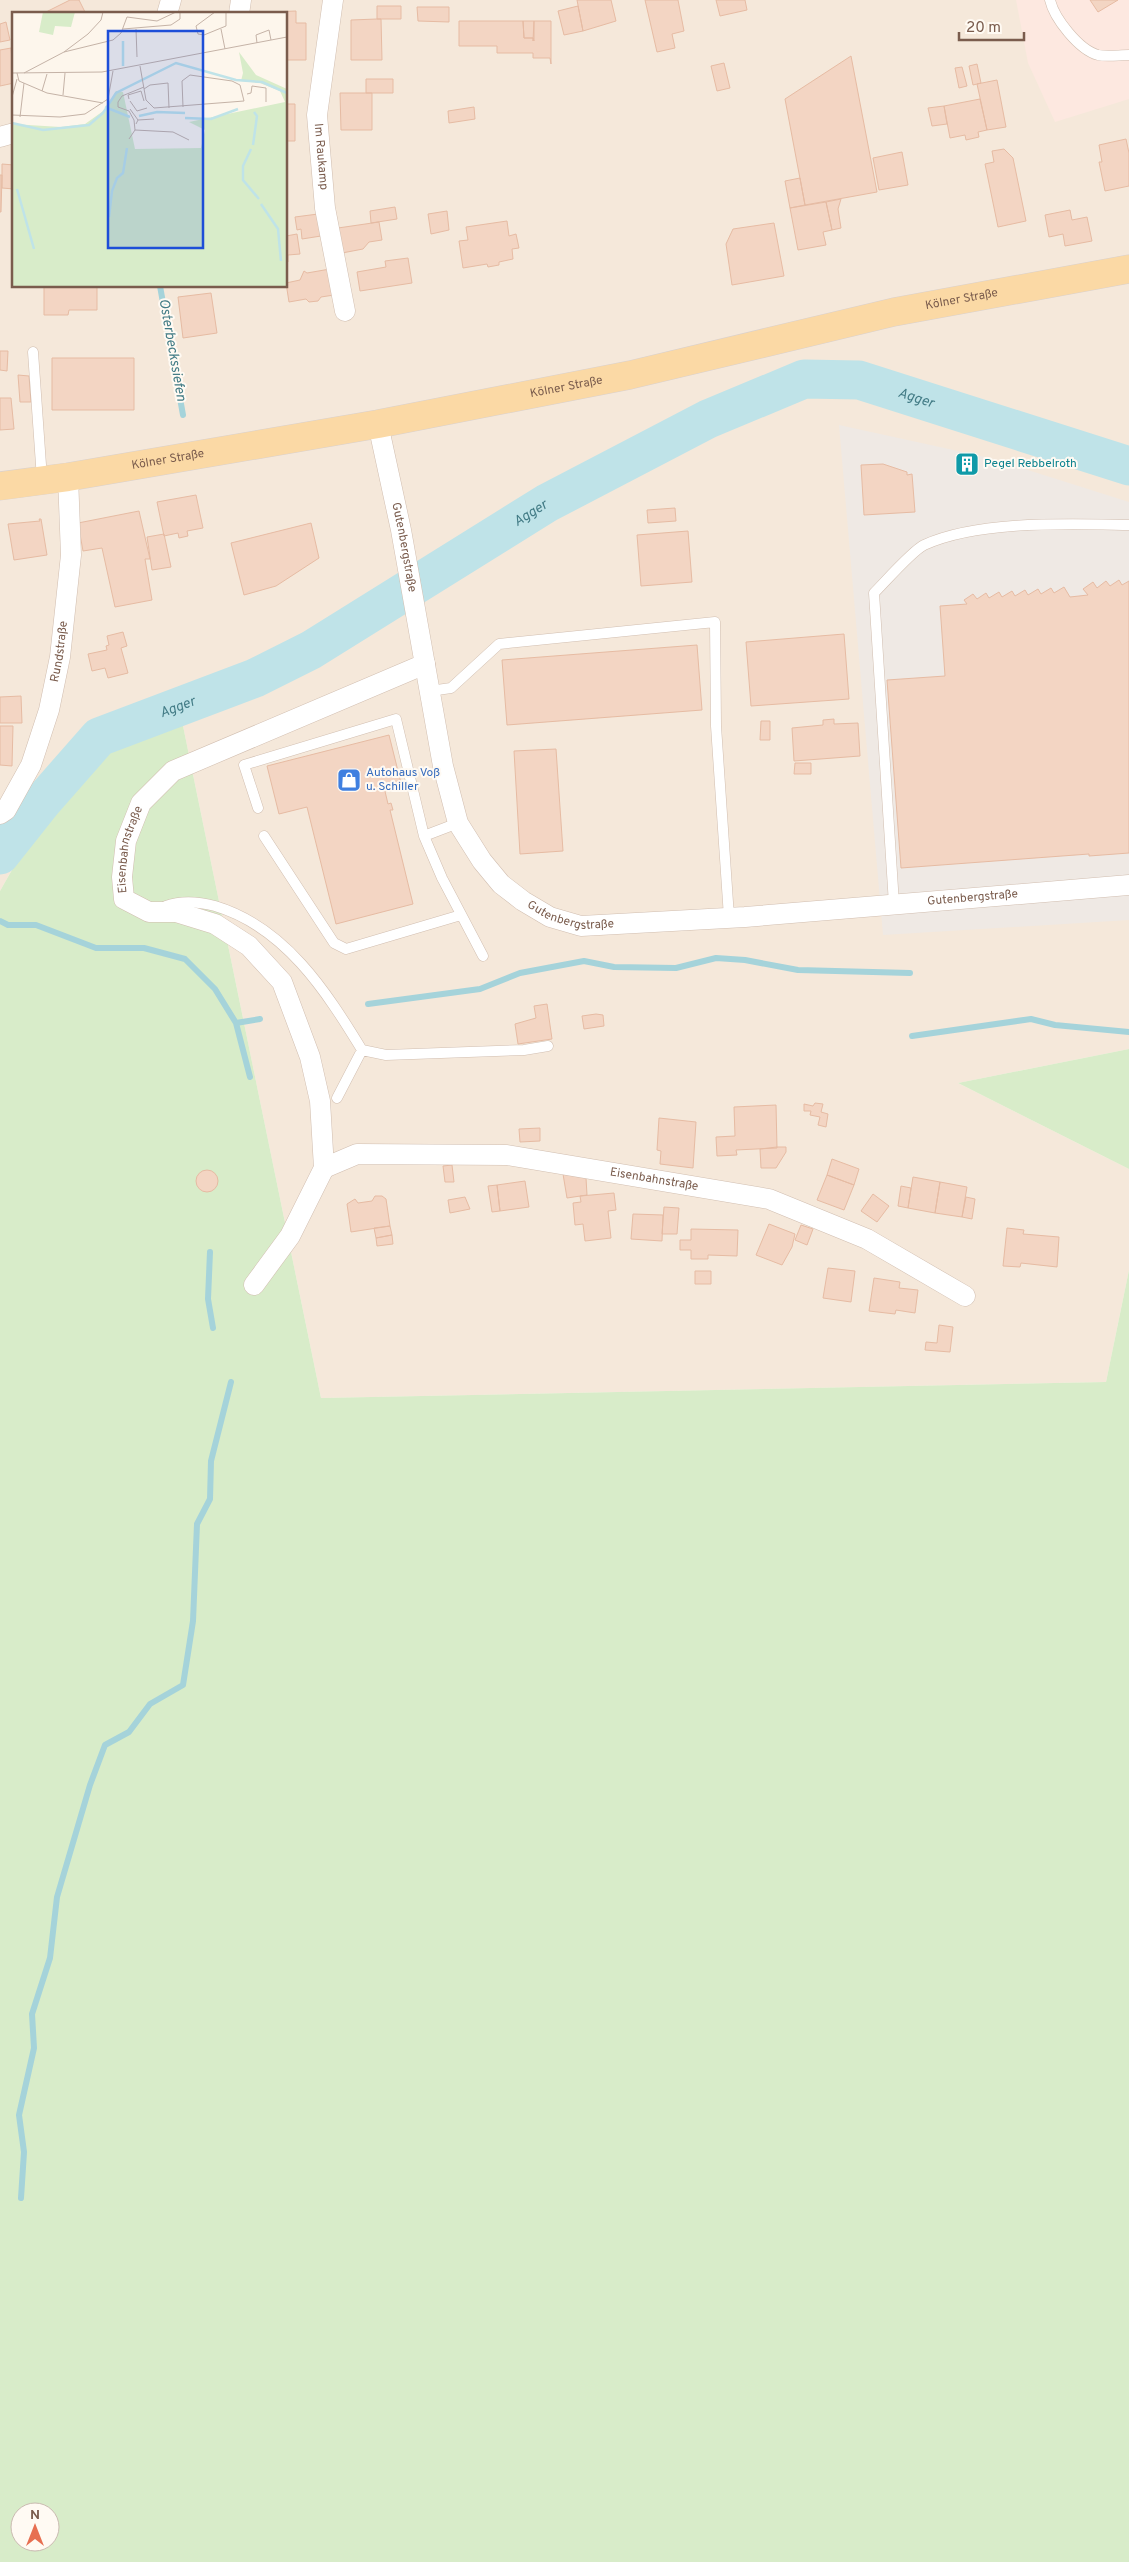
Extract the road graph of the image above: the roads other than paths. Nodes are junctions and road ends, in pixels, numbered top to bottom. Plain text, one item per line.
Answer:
1 (333, 0) edge
2 (1050, 0) edge
3 (1129, 55) edge
4 (12, 134) edge
5 (0, 138) edge
6 (1129, 269) edge
7 (345, 311) dead end
8 (33, 352) dead end
9 (378, 424) junction
10 (55, 478) junction
11 (0, 486) edge
12 (1129, 525) edge
13 (425, 664) junction
14 (430, 691) junction
15 (258, 808) dead end
16 (0, 814) edge
17 (458, 823) junction
18 (264, 836) dead end
19 (424, 836) junction
20 (1129, 885) edge
21 (894, 904) junction
22 (149, 912) junction
23 (461, 915) junction
24 (729, 918) junction
25 (483, 956) dead end
26 (548, 1046) dead end
27 (362, 1050) junction
28 (337, 1098) dead end
29 (324, 1168) junction
30 (254, 1285) dead end
31 (965, 1296) dead end

1 - 7 street, Im Raukamp
2 - 3 lane
4 - 5 street
6 - 9 main road, Kölner Straße
8 - 10 lane
9 - 10 main road, Kölner Straße
9 - 13 street, Gutenbergstraße
10 - 11 main road, Kölner Straße
10 - 16 street, Rundstraße
12 - 21 lane
13 - 14 street, Gutenbergstraße
13 - 22 street, Eisenbahnstraße
14 - 17 street, Gutenbergstraße
14 - 24 lane
15 - 19 lane
17 - 19 lane
17 - 24 street, Gutenbergstraße
18 - 23 lane
19 - 23 lane
20 - 21 street, Gutenbergstraße
21 - 24 street, Gutenbergstraße
22 - 27 lane
22 - 29 street, Eisenbahnstraße
23 - 25 lane
26 - 27 lane
27 - 28 lane
29 - 30 street
29 - 31 street, Eisenbahnstraße

